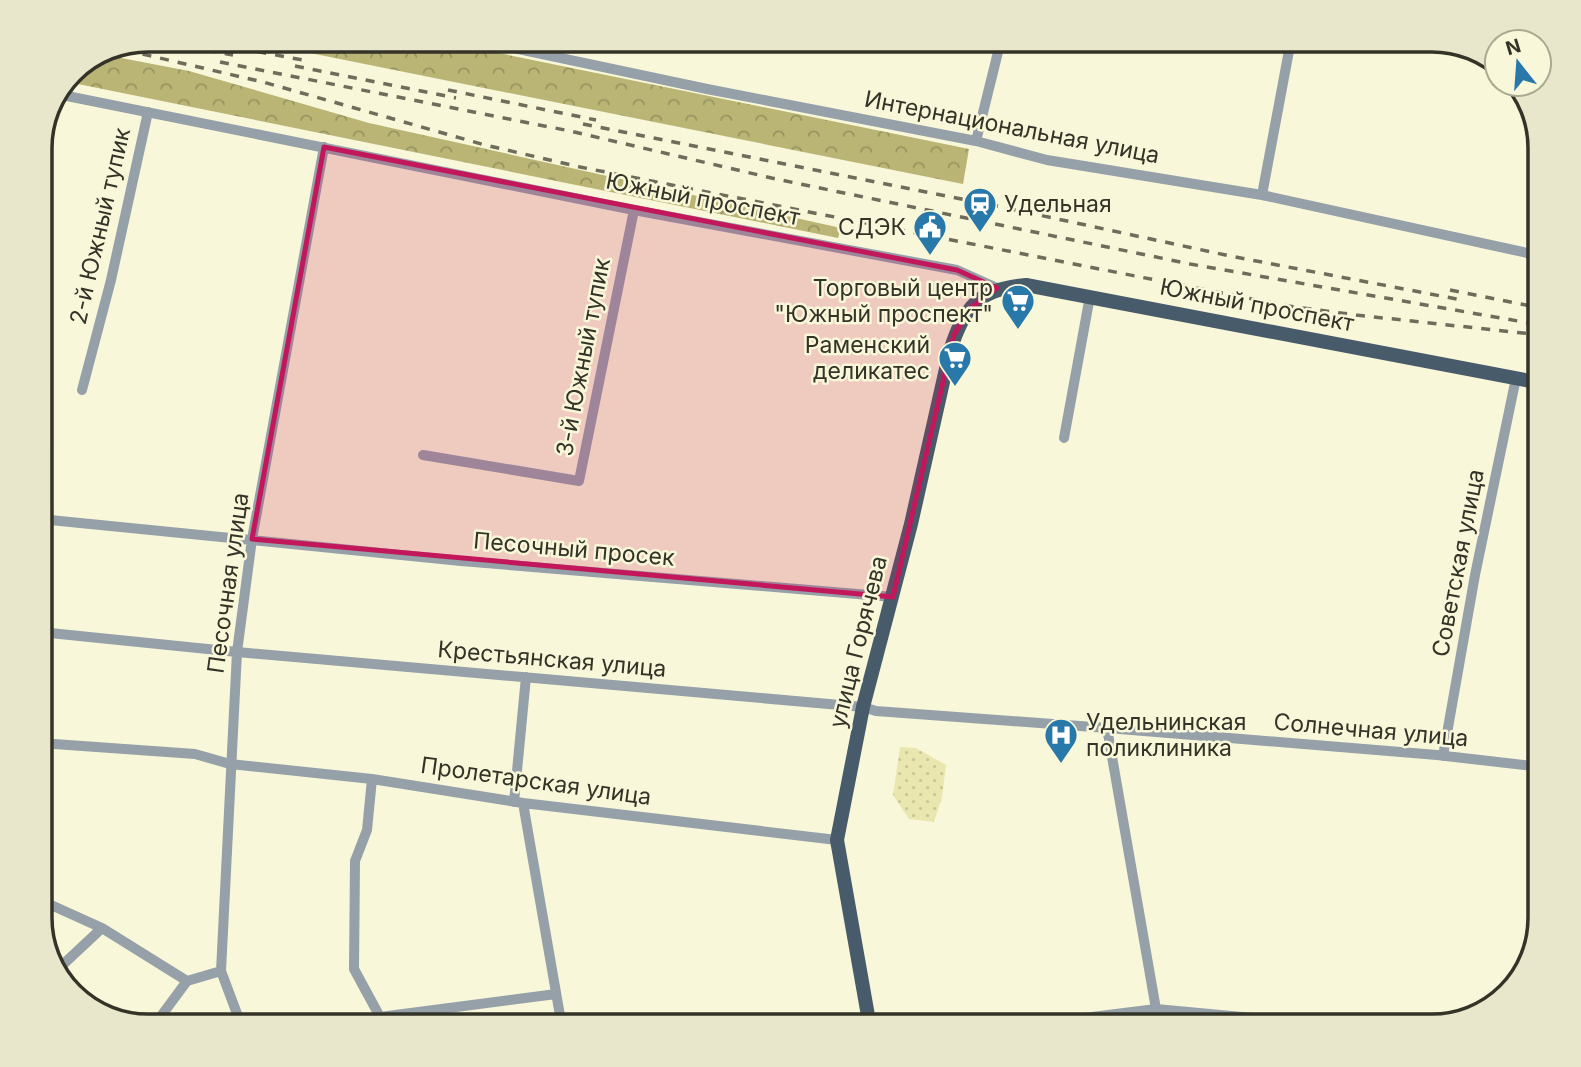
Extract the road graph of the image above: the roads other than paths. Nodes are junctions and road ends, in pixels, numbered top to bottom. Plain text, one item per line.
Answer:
1 (532, 52) edge
2 (998, 52) edge
3 (1289, 52) edge
4 (68, 96) edge
5 (148, 112) junction
6 (976, 141) junction
7 (324, 147) junction
8 (1262, 195) junction
9 (634, 209) junction
10 (1528, 253) edge
11 (997, 288) junction
12 (1090, 296) junction
13 (1516, 378) junction
14 (1528, 380) edge
15 (82, 390) dead end
16 (1064, 438) dead end
17 (423, 455) dead end
18 (53, 520) edge
19 (252, 539) junction
20 (893, 597) junction
21 (53, 633) edge
22 (237, 652) junction
23 (526, 677) junction
24 (863, 707) junction
25 (1107, 728) junction
26 (53, 744) edge
27 (1443, 756) junction
28 (230, 764) junction
29 (1528, 766) edge
30 (372, 779) junction
31 (518, 802) junction
32 (837, 840) junction
33 (53, 906) edge
34 (102, 928) junction
35 (64, 964) edge
36 (221, 971) junction
37 (187, 981) junction
38 (556, 994) junction
39 (1156, 1009) junction
40 (163, 1014) edge
41 (237, 1014) edge
42 (378, 1014) edge
43 (403, 1014) edge
44 (560, 1014) edge
45 (868, 1014) edge
46 (1109, 1014) edge
47 (1210, 1014) edge

1 - 6 street, Интернациональная улица
2 - 6 street
3 - 8 street
4 - 5 street, Южный проспект
5 - 7 street, Южный проспект
5 - 15 street, 2-й Южный тупик
6 - 8 street, Интернациональная улица
7 - 9 street, Южный проспект
7 - 19 street, Песочная улица
8 - 10 street, Интернациональная улица
9 - 11 street, Южный проспект
9 - 17 street, 3-й Южный тупик
11 - 12 main road, Южный проспект
11 - 20 main road, улица Горячева
12 - 13 main road, Южный проспект
12 - 16 street
13 - 14 main road, Южный проспект
13 - 27 street, Советская улица
18 - 19 street, Песочный просек
19 - 20 street, Песочный просек
19 - 22 street, Песочная улица
20 - 24 main road, улица Горячева
21 - 22 street, Крестьянская улица
22 - 23 street, Крестьянская улица
22 - 28 street, Песочная улица
23 - 24 street, Крестьянская улица
23 - 31 street
24 - 25 street, Солнечная улица
24 - 32 main road, улица Горячева
25 - 27 street, Солнечная улица
25 - 39 street
26 - 28 street, Пролетарская улица
27 - 29 street, Солнечная улица
28 - 30 street, Пролетарская улица
28 - 36 street, Песочная улица
30 - 31 street, Пролетарская улица
30 - 42 street
31 - 32 street, Пролетарская улица
31 - 38 street
32 - 45 main road, улица Горячева
33 - 34 street
34 - 35 street
34 - 37 street
36 - 37 street
36 - 41 street, Песочная улица
37 - 40 street
38 - 43 street
38 - 44 street
39 - 46 street
39 - 47 street

